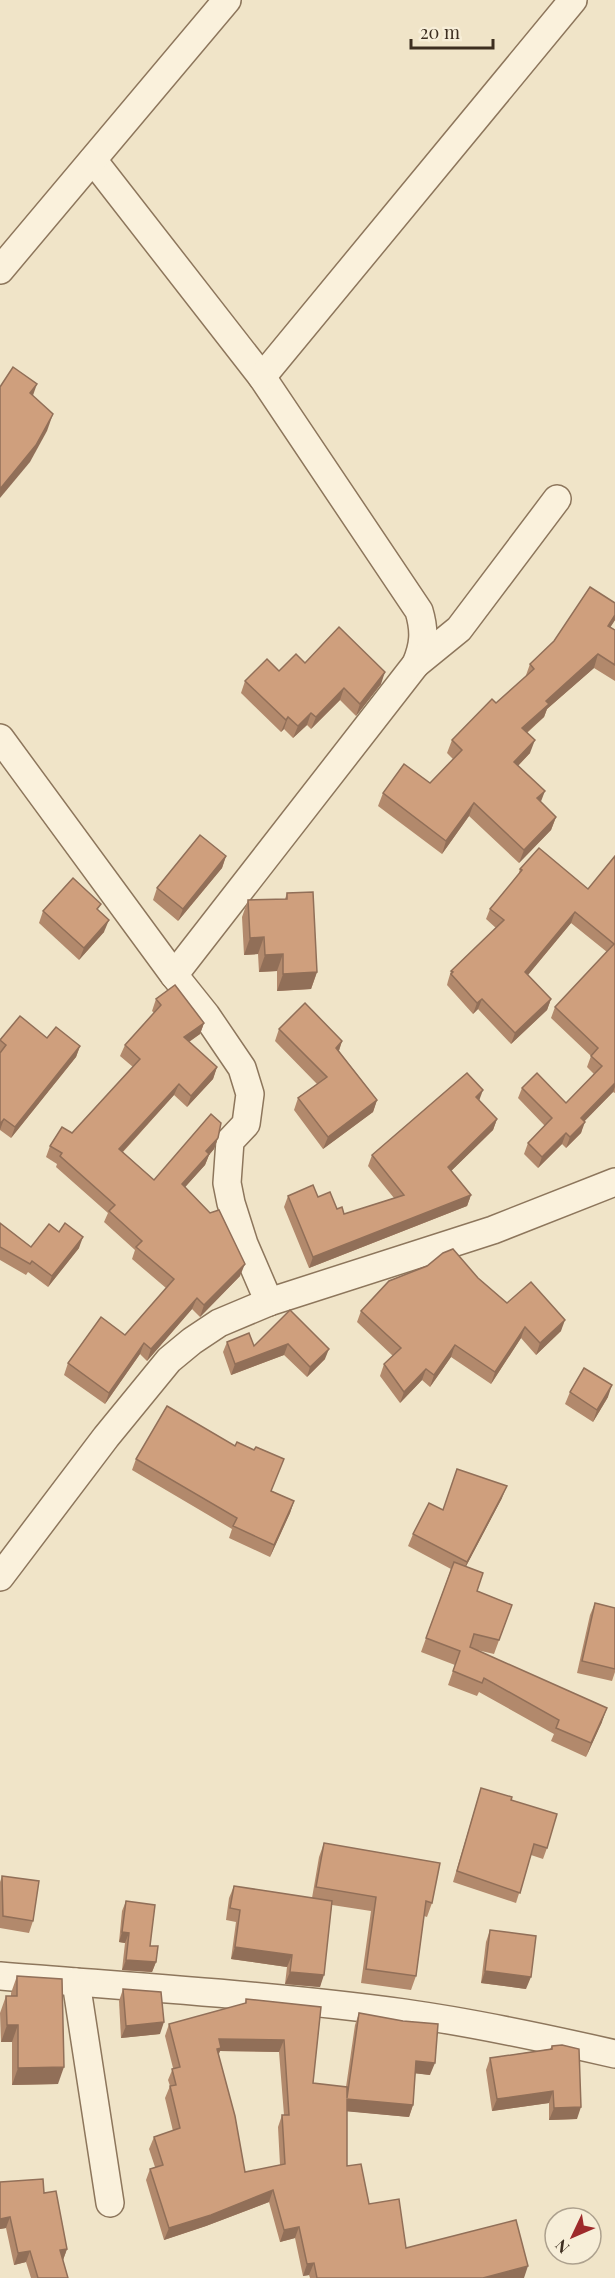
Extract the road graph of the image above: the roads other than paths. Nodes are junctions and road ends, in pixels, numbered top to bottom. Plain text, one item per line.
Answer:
1 (227, 0) edge
2 (573, 0) edge
3 (93, 160) junction
4 (0, 270) edge
5 (262, 377) junction
6 (557, 499) dead end
7 (416, 664) junction
8 (0, 738) edge
9 (174, 975) junction
10 (615, 1182) edge
11 (269, 1302) junction
12 (0, 1576) edge
13 (0, 1976) edge
14 (76, 1982) junction
15 (615, 2054) edge
16 (110, 2203) dead end

1 - 3 street
2 - 5 street
3 - 4 street
3 - 5 street
5 - 7 street
6 - 7 street
7 - 9 street
8 - 9 street
9 - 11 street
10 - 11 street
11 - 12 street
13 - 14 street
14 - 15 street
14 - 16 street

